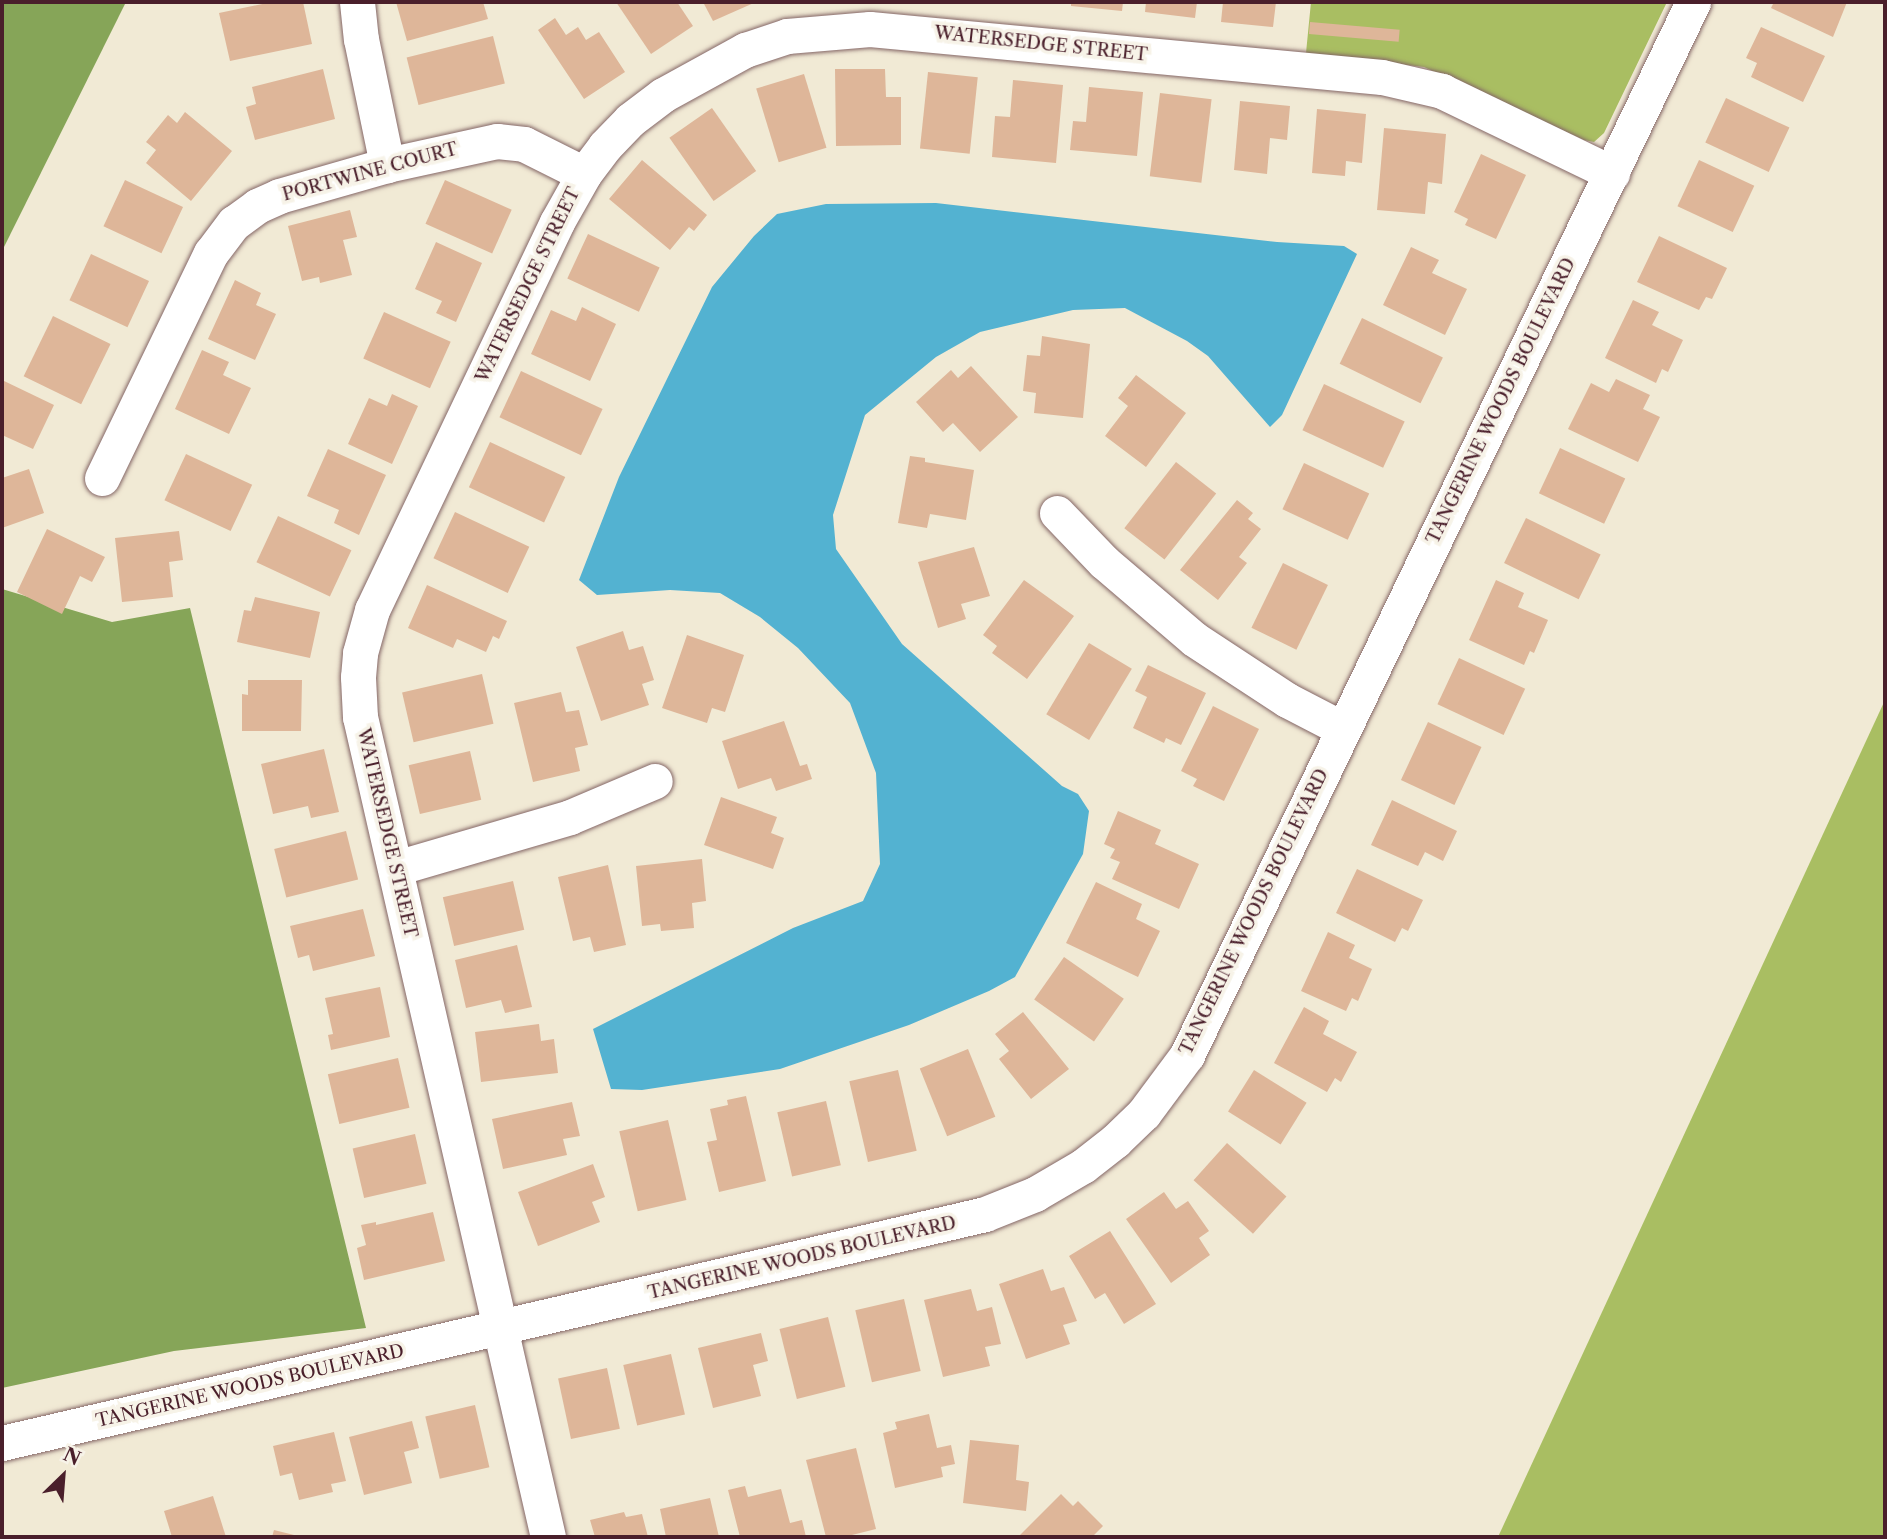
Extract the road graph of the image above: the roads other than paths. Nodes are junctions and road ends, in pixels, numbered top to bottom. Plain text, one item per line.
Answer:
1 (357, 2) edge
2 (1693, 2) edge
3 (387, 165) junction
4 (1612, 173) junction
5 (584, 174) junction
6 (102, 478) dead end
7 (1058, 513) dead end
8 (1343, 729) junction
9 (655, 781) dead end
10 (396, 868) junction
11 (500, 1329) junction
12 (2, 1443) edge
13 (548, 1537) edge

1 - 3 street
2 - 4 street, TANGERINE WOODS BOULEVARD
3 - 5 street, PORTWINE COURT
3 - 6 street, PORTWINE COURT
4 - 5 street, WATERSEDGE STREET
4 - 8 street, TANGERINE WOODS BOULEVARD
5 - 10 street, WATERSEDGE STREET
7 - 8 street
8 - 11 street, TANGERINE WOODS BOULEVARD
9 - 10 street
10 - 11 street, WATERSEDGE STREET
11 - 12 street, TANGERINE WOODS BOULEVARD
11 - 13 street, WATERSEDGE STREET

